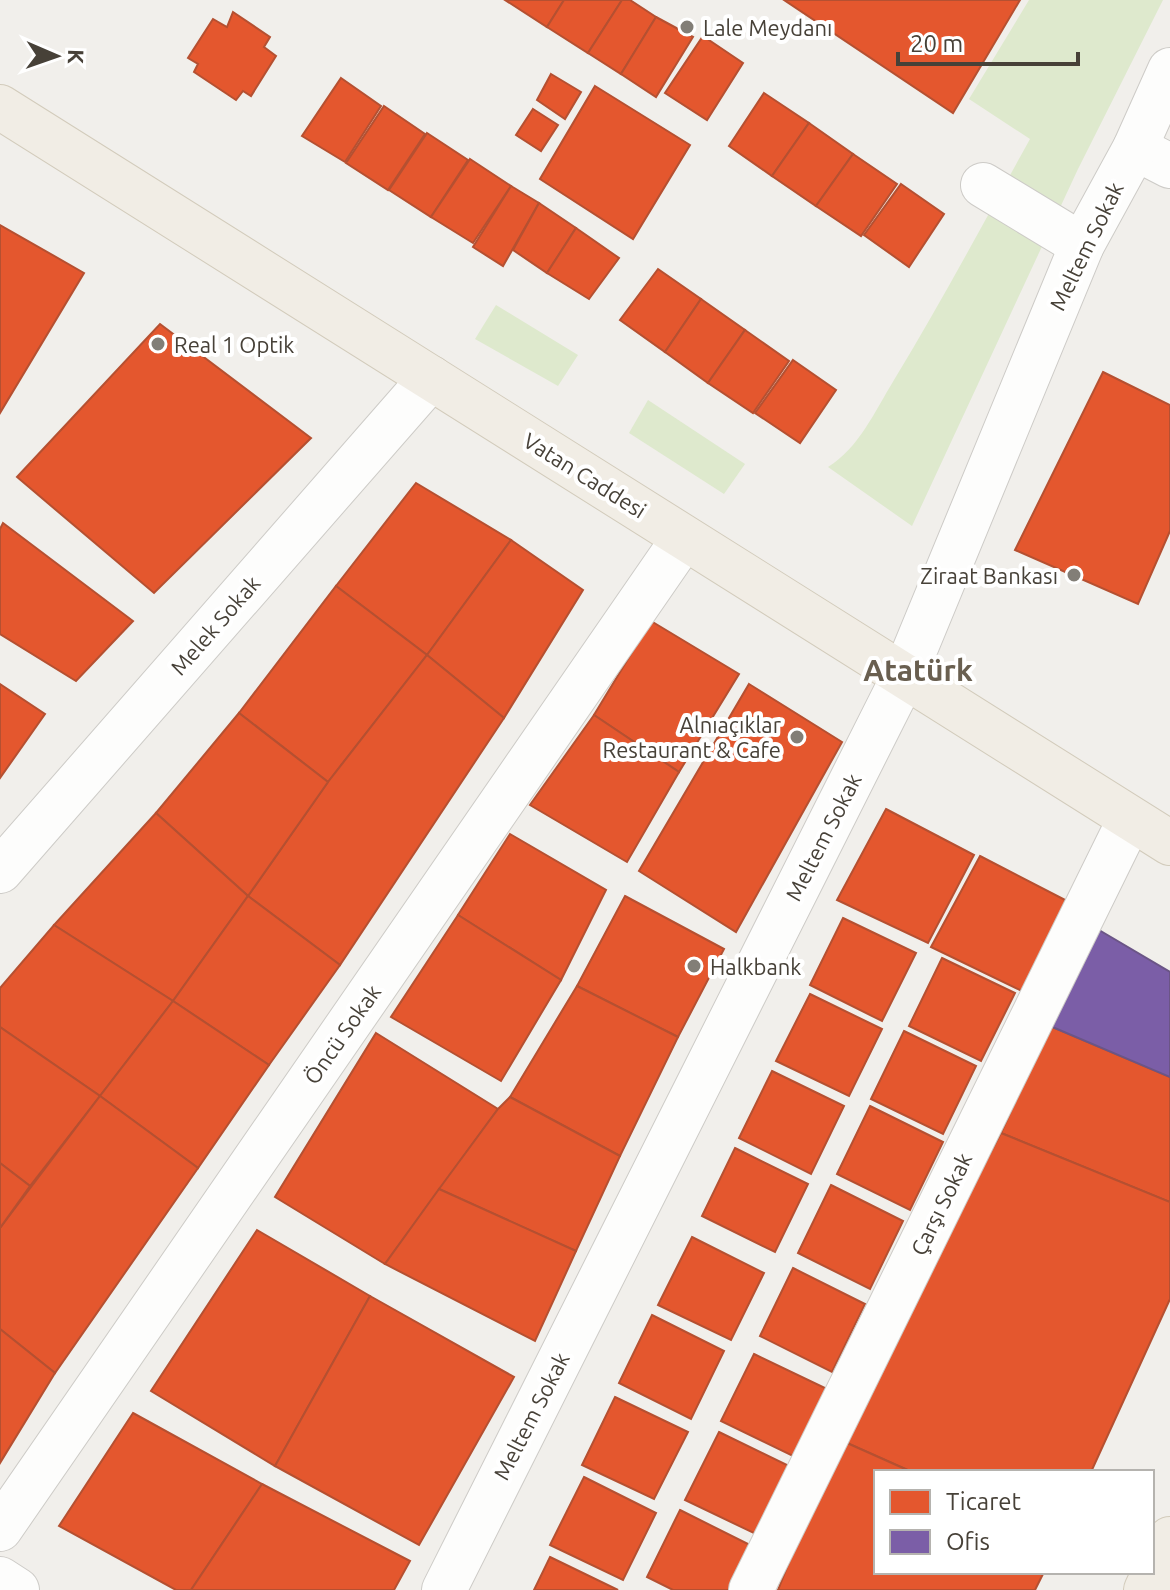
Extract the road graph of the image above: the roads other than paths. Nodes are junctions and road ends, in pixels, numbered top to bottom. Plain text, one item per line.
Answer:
1 (1170, 70) edge
2 (0, 107) edge
3 (1152, 157) edge
4 (983, 185) dead end
5 (1082, 245) junction
6 (431, 378) junction
7 (684, 538) junction
8 (904, 676) junction
9 (1130, 819) junction
10 (1170, 843) edge
11 (0, 871) edge
12 (0, 1529) edge
13 (1170, 1539) edge
14 (1154, 1573) edge
15 (0, 1579) edge
16 (17, 1590) edge
17 (444, 1590) edge
18 (751, 1590) edge

1 - 3 street, Meltem Sokak
2 - 6 main road, Vatan Caddesi
3 - 5 street, Meltem Sokak
4 - 5 street
5 - 8 street, Meltem Sokak
6 - 7 main road, Vatan Caddesi
6 - 11 street, Melek Sokak
7 - 8 main road, Vatan Caddesi
7 - 12 street, Öncü Sokak
8 - 9 main road, Vatan Caddesi
8 - 17 street, Meltem Sokak
9 - 10 main road, Vatan Caddesi
9 - 18 street, Çarşı Sokak
13 - 14 main road
15 - 16 street

